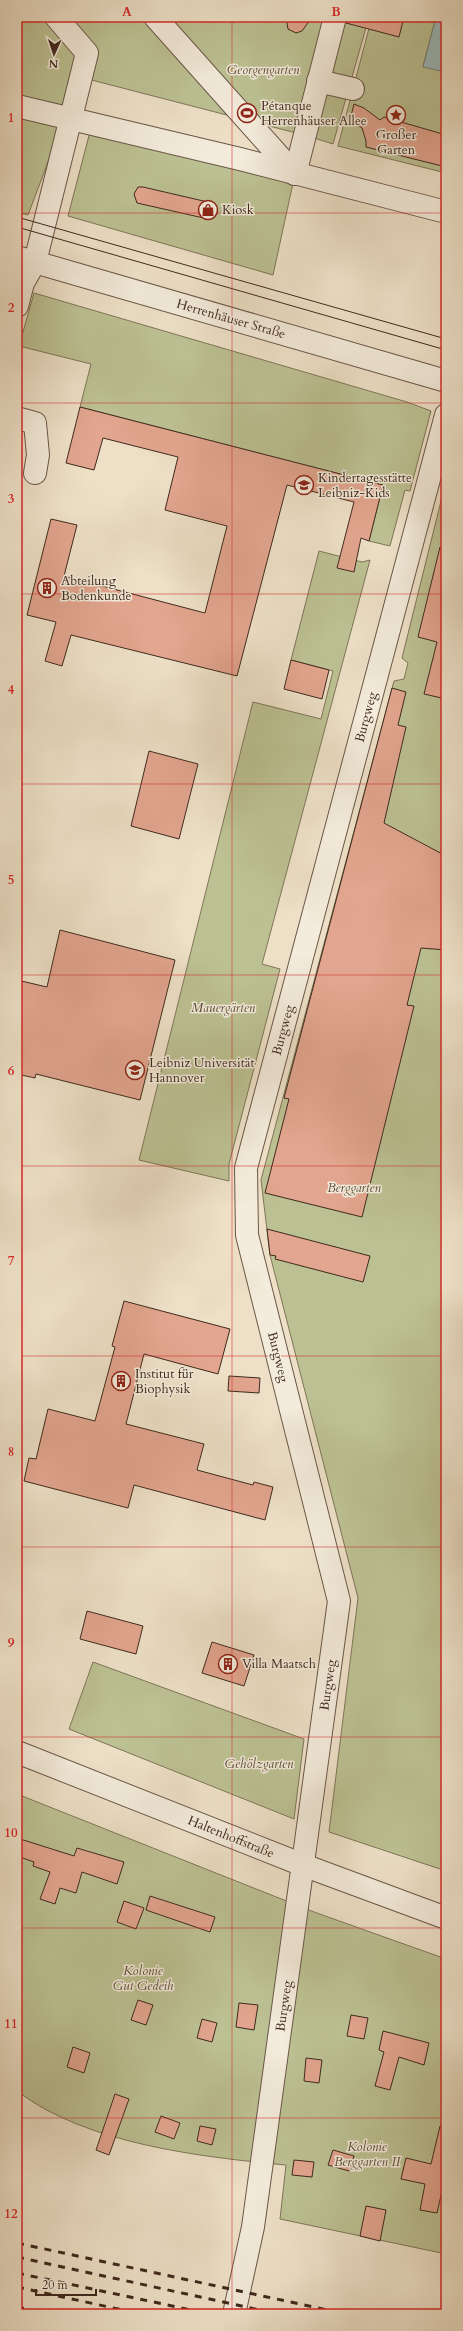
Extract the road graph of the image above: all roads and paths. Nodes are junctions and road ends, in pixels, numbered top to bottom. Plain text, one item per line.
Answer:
1 (56, 17) edge
2 (155, 17) edge
3 (335, 17) edge
4 (316, 88) junction
5 (353, 89) dead end
6 (17, 106) edge
7 (70, 119) junction
8 (295, 174) junction
9 (446, 212) edge
10 (26, 260) edge
11 (17, 306) edge
12 (446, 381) edge
13 (446, 415) edge
14 (17, 418) edge
15 (35, 473) dead end
16 (17, 1752) edge
17 (303, 1865) junction
18 (446, 1918) edge
19 (234, 2314) edge

1 - 7 street
2 - 8 street
3 - 4 street
4 - 5 street
4 - 8 street
6 - 7 street
7 - 8 street
7 - 10 street
8 - 9 street
10 - 11 street
10 - 12 street, Herrenhäuser Straße
13 - 17 street, Burgweg
14 - 15 street
16 - 17 street, Haltenhoffstraße
17 - 18 street, Haltenhoffstraße
17 - 19 street, Burgweg

